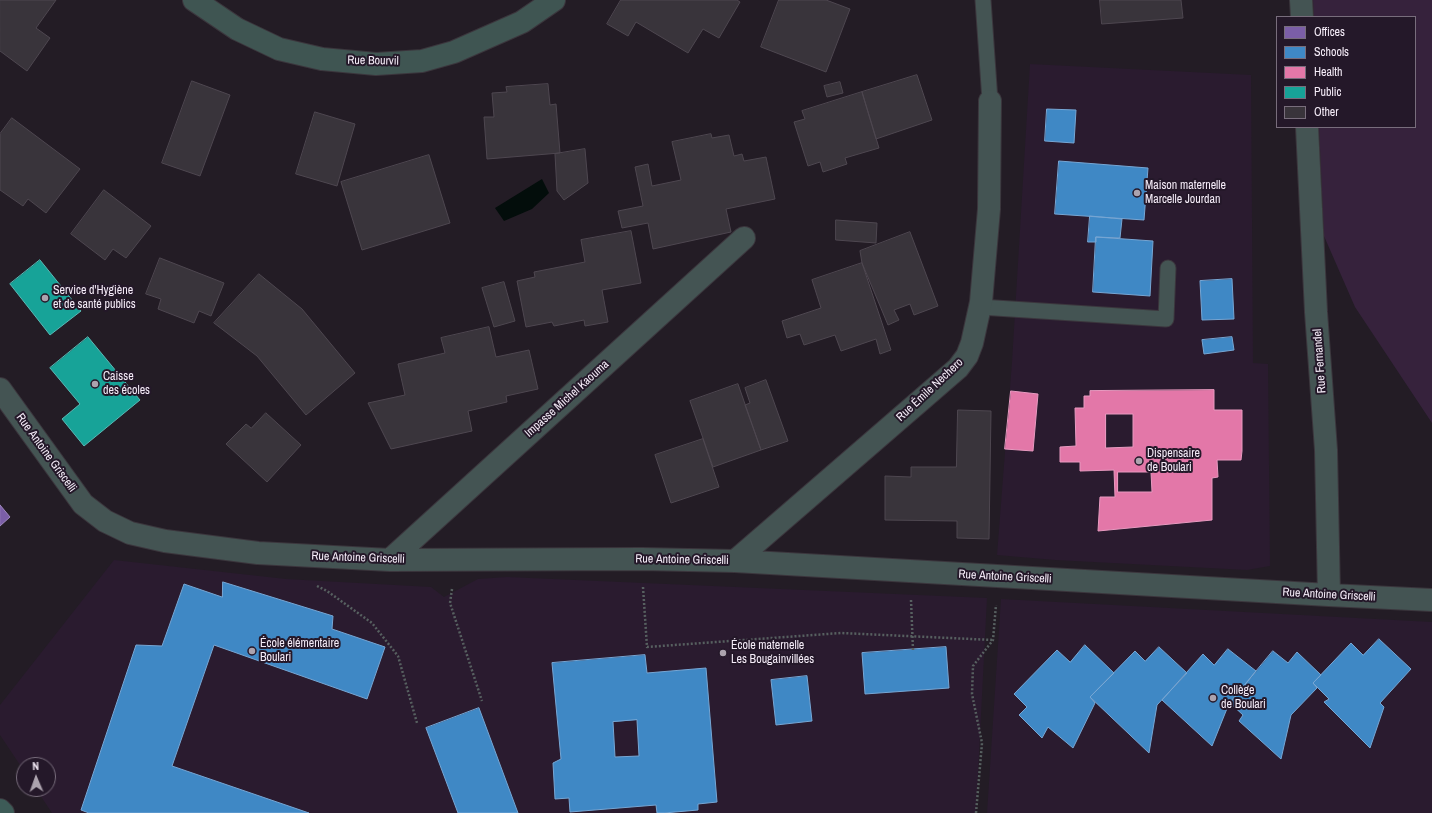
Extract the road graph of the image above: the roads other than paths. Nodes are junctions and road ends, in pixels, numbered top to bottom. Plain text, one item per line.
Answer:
1 (194, 0) edge
2 (554, 0) edge
3 (983, 0) edge
4 (1301, 0) edge
5 (1302, 16) edge
6 (990, 101) joint
7 (1307, 128) edge
8 (744, 238) dead end
9 (1168, 268) dead end
10 (980, 307) junction
11 (0, 388) edge
12 (390, 560) junction
13 (735, 561) junction
14 (1329, 595) junction
15 (1432, 600) edge
16 (0, 810) edge
17 (3, 813) edge

1 - 2 street, Rue Bourvil
3 - 6 lane
4 - 5 street
6 - 10 street, Rue Émile Nechero
7 - 14 street, Rue Fernandel
8 - 12 street, Impasse Michel Kaouma
9 - 10 lane
10 - 13 street, Rue Émile Nechero
11 - 12 street, Rue Antoine Griscelli
12 - 13 street, Rue Antoine Griscelli
13 - 14 street, Rue Antoine Griscelli
14 - 15 street, Rue Antoine Griscelli
16 - 17 main road

